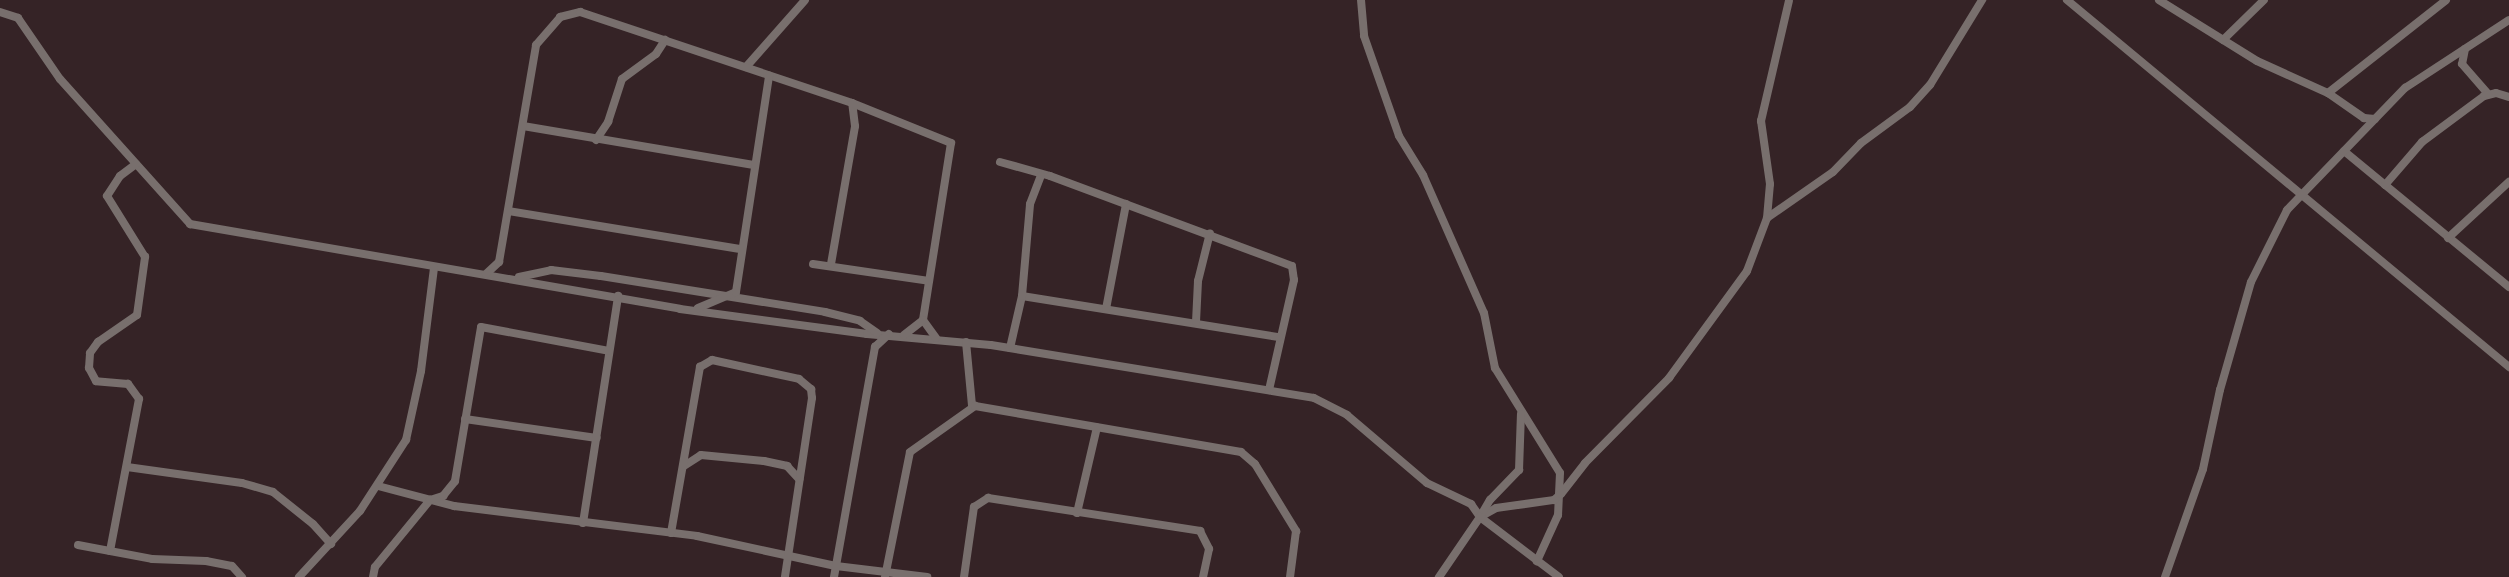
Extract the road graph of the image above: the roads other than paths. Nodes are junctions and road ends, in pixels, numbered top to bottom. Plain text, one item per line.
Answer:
1 (806, 0) edge
2 (1361, 0) edge
3 (1982, 0) edge
4 (2067, 0) edge
5 (2159, 0) edge
6 (2264, 0) edge
7 (2444, 0) edge
8 (1789, 1) edge
9 (0, 12) edge
10 (2509, 20) edge
11 (665, 40) junction
12 (2222, 40) junction
13 (2465, 49) junction
14 (2462, 62) junction
15 (2443, 63) junction
16 (746, 67) junction
17 (769, 76) junction
18 (2328, 93) junction
19 (2488, 94) junction
20 (2509, 97) edge
21 (852, 103) junction
22 (2375, 119) junction
23 (523, 126) junction
24 (596, 140) junction
25 (2344, 151) junction
26 (1000, 162) dead end
27 (136, 164) junction
28 (754, 165) junction
29 (1041, 176) junction
30 (2509, 182) edge
31 (2385, 185) junction
32 (2299, 195) junction
33 (1126, 204) junction
34 (508, 211) junction
35 (1767, 218) junction
36 (1210, 233) junction
37 (2448, 238) junction
38 (740, 249) junction
39 (499, 262) junction
40 (813, 264) dead end
41 (831, 264) junction
42 (434, 268) junction
43 (485, 274) junction
44 (512, 278) junction
45 (929, 281) junction
46 (2509, 287) edge
47 (736, 292) junction
48 (618, 296) junction
49 (1023, 296) junction
50 (724, 298) junction
51 (742, 301) junction
52 (1106, 309) junction
53 (694, 310) junction
54 (756, 317) junction
55 (923, 320) junction
56 (1196, 322) junction
57 (877, 333) junction
58 (867, 334) junction
59 (890, 334) junction
60 (903, 335) junction
61 (936, 338) junction
62 (1279, 338) junction
63 (966, 342) junction
64 (875, 347) junction
65 (1010, 348) junction
66 (609, 351) junction
67 (2509, 367) edge
68 (1269, 390) junction
69 (972, 406) junction
70 (1521, 415) junction
71 (465, 419) junction
72 (1097, 427) junction
73 (597, 438) junction
74 (684, 466) junction
75 (127, 467) junction
76 (799, 479) junction
77 (378, 486) junction
78 (1561, 494) junction
79 (430, 500) junction
80 (1077, 513) junction
81 (1480, 517) junction
82 (583, 523) junction
83 (671, 533) junction
84 (331, 544) junction
85 (78, 545) dead end
86 (110, 551) junction
87 (788, 554) junction
88 (1537, 561) junction
89 (836, 566) junction
90 (886, 574) edge
91 (242, 577) edge
92 (299, 577) edge
93 (373, 577) edge
94 (785, 577) edge
95 (834, 577) edge
96 (927, 577) edge
97 (964, 577) edge
98 (1203, 577) edge
99 (1290, 577) edge
100 (1439, 577) edge
101 (1559, 577) edge
102 (2165, 577) edge

1 - 16 street
2 - 70 street
3 - 35 street
4 - 32 street
5 - 12 street
6 - 12 street
7 - 18 street
8 - 35 street
9 - 27 street
10 - 13 street
11 - 16 street
11 - 23 street
11 - 24 street
12 - 18 street
13 - 14 street
13 - 15 street
14 - 15 street
14 - 19 street
15 - 22 street
16 - 17 street
17 - 21 street
17 - 28 street
18 - 22 street
19 - 20 street
19 - 31 street
21 - 41 street
21 - 45 street
22 - 25 street
23 - 24 street
23 - 34 street
24 - 28 street
25 - 31 street
25 - 32 street
26 - 29 street
27 - 42 street
27 - 75 street
28 - 38 street
29 - 33 street
29 - 49 street
30 - 37 street
31 - 37 street
32 - 67 street
32 - 102 street
33 - 36 street
33 - 52 street
34 - 38 street
34 - 39 street
35 - 78 street
36 - 56 street
36 - 62 street
37 - 46 street
38 - 47 street
39 - 43 street
39 - 44 street
40 - 41 street
41 - 45 street
42 - 43 street
42 - 77 street
43 - 44 street
44 - 48 street
44 - 50 street
45 - 55 street
47 - 50 street
47 - 51 street
48 - 53 street
48 - 66 street
49 - 52 street
49 - 65 street
50 - 51 street
50 - 53 street
51 - 54 street
51 - 57 street
52 - 56 street
53 - 54 street
54 - 58 street
55 - 60 street
55 - 61 street
56 - 62 street
57 - 58 street
57 - 59 street
58 - 64 street
59 - 60 street
59 - 64 street
60 - 61 street
61 - 63 street
62 - 68 street
63 - 65 street
63 - 69 street
64 - 89 street
65 - 68 street
66 - 71 street
66 - 73 street
68 - 81 street
69 - 72 street
69 - 90 street
70 - 78 street
70 - 81 street
71 - 73 street
71 - 79 street
72 - 80 street
72 - 99 street
73 - 82 street
74 - 76 street
74 - 76 street
74 - 83 street
75 - 84 street
75 - 86 street
76 - 87 street
77 - 79 street
77 - 84 street
78 - 81 street
78 - 88 street
79 - 82 street
79 - 93 street
80 - 97 street
80 - 98 street
81 - 88 street
81 - 100 street
82 - 83 street
83 - 87 street
84 - 92 street
85 - 86 street
86 - 91 street
87 - 89 street
87 - 94 street
88 - 101 street
89 - 90 street
89 - 95 street
90 - 96 street

